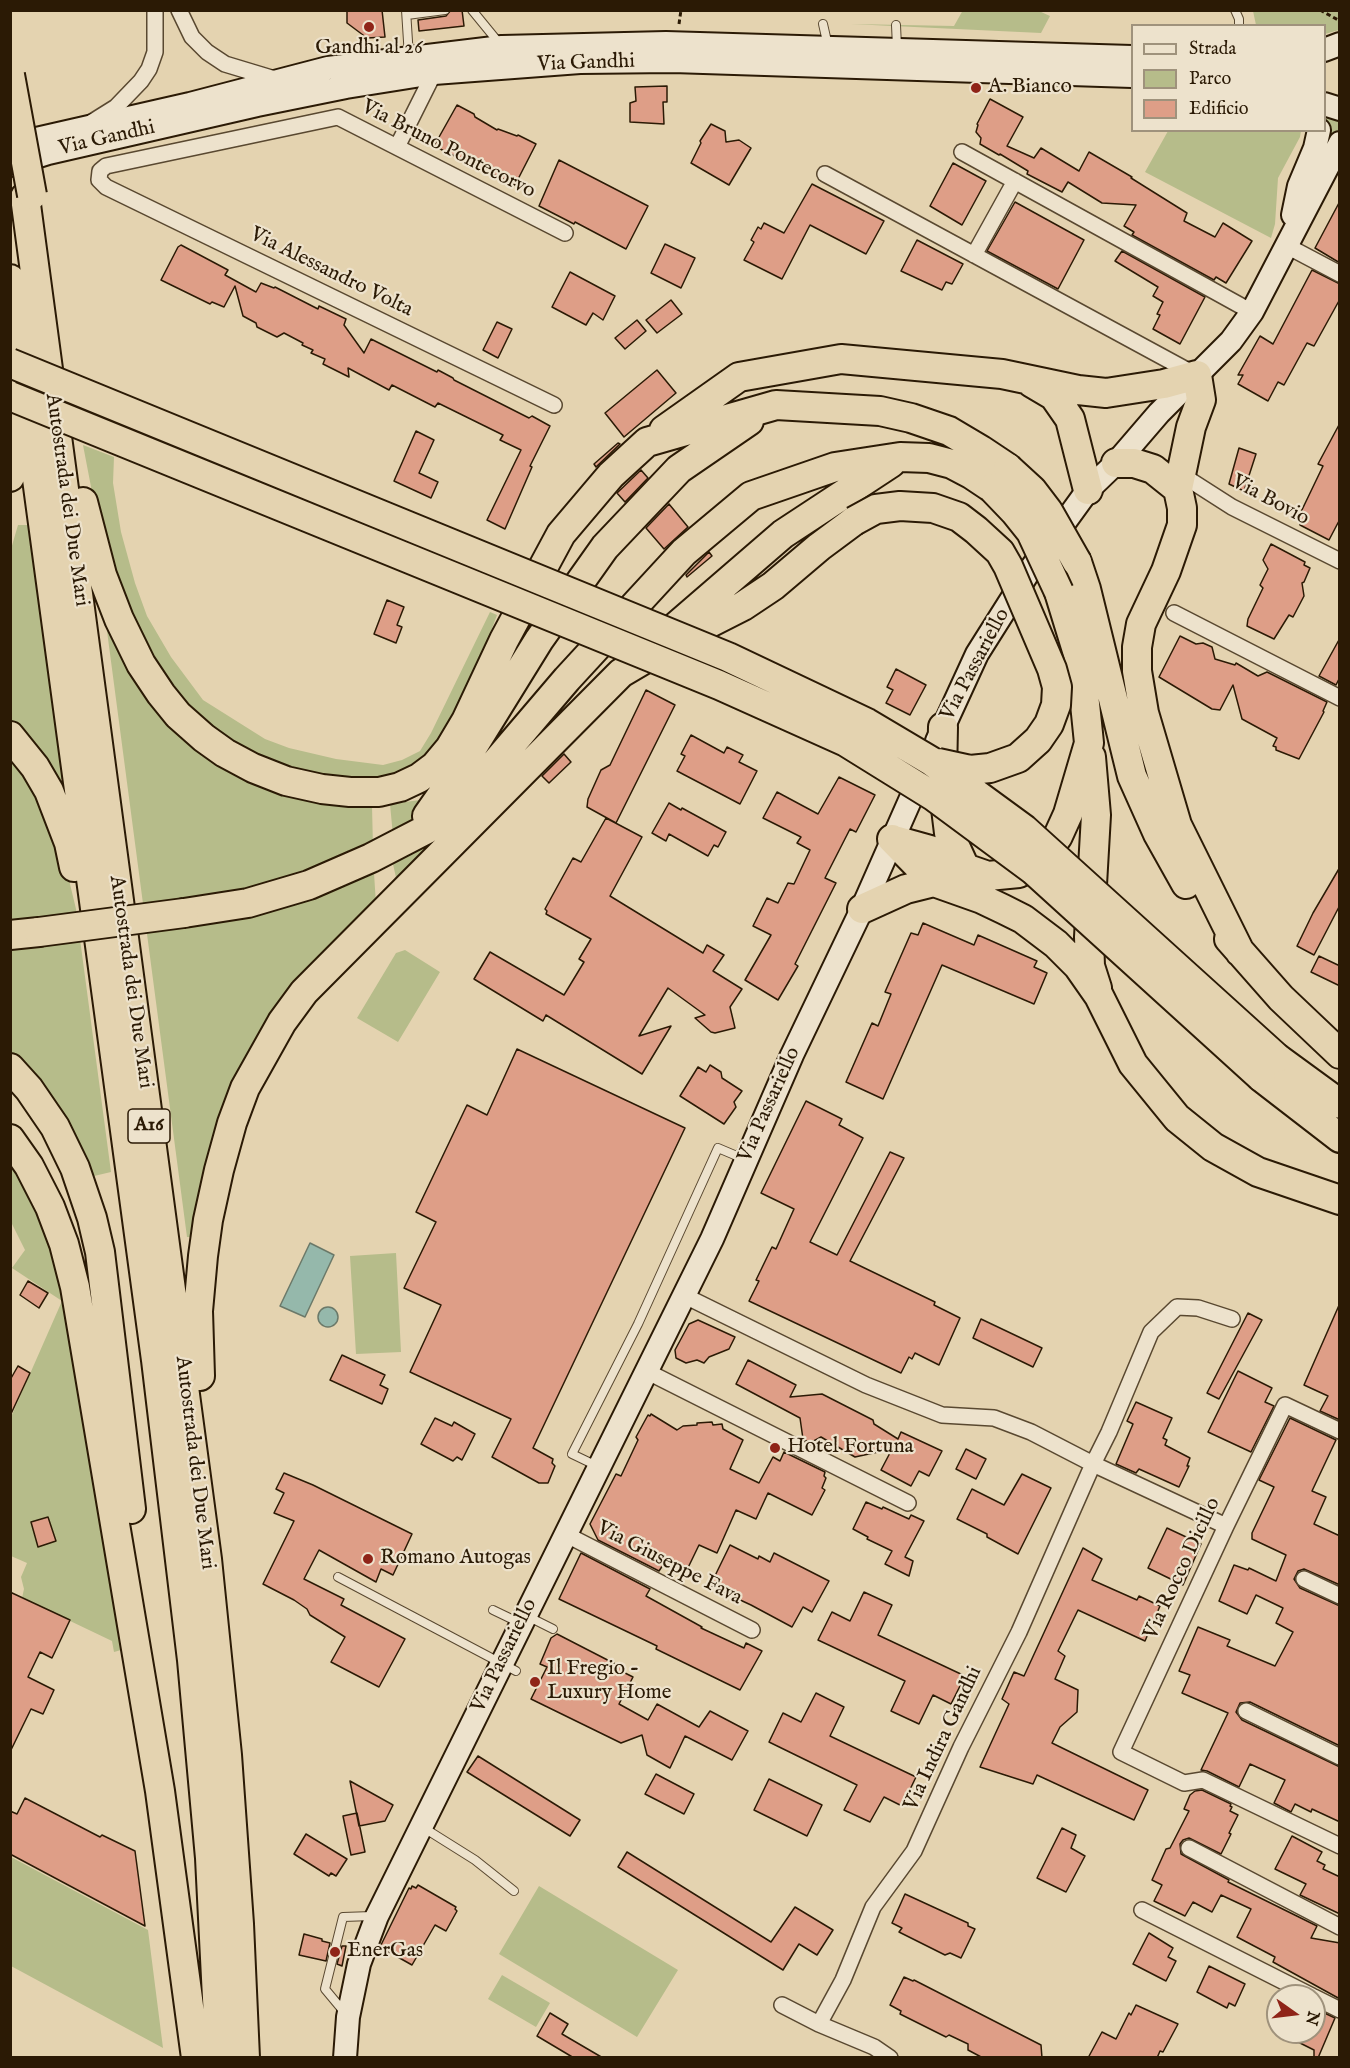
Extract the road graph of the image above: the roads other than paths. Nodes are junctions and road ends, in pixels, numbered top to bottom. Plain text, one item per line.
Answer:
1 (155, 10) edge
2 (179, 10) edge
3 (445, 10) edge
4 (472, 10) edge
5 (406, 13) edge
6 (823, 24) dead end
7 (896, 25) dead end
8 (501, 47) junction
9 (828, 47) junction
10 (897, 50) junction
11 (409, 57) junction
12 (1131, 57) edge
13 (434, 73) junction
14 (10, 75) edge
15 (1131, 76) edge
16 (278, 80) junction
17 (10, 87) edge
18 (84, 127) junction
19 (1319, 132) edge
20 (1340, 143) edge
21 (10, 145) edge
22 (397, 147) junction
23 (962, 152) dead end
24 (10, 165) edge
25 (100, 171) joint
26 (825, 174) dead end
27 (1015, 181) junction
28 (28, 196) junction
29 (565, 233) dead end
30 (1289, 241) junction
31 (974, 255) junction
32 (1340, 274) edge
33 (10, 279) edge
34 (1252, 312) junction
35 (10, 363) edge
36 (1197, 375) junction
37 (1023, 378) junction
38 (10, 396) edge
39 (10, 402) edge
40 (554, 405) dead end
41 (776, 405) junction
42 (647, 442) junction
43 (900, 457) junction
44 (1116, 463) junction
45 (10, 477) edge
46 (1000, 478) junction
47 (1180, 482) junction
48 (1088, 490) junction
49 (1340, 561) edge
50 (1174, 613) dead end
51 (621, 674) junction
52 (1340, 698) edge
53 (943, 727) junction
54 (10, 736) edge
55 (1089, 743) junction
56 (931, 761) junction
57 (892, 839) junction
58 (405, 840) junction
59 (965, 868) junction
60 (934, 882) junction
61 (862, 909) junction
62 (10, 935) edge
63 (1240, 952) junction
64 (1099, 996) junction
65 (1340, 1054) edge
66 (10, 1068) edge
67 (1269, 1068) junction
68 (1340, 1104) edge
69 (1340, 1138) edge
70 (10, 1139) edge
71 (746, 1160) junction
72 (1340, 1200) edge
73 (683, 1295) junction
74 (1232, 1319) dead end
75 (646, 1371) junction
76 (1340, 1431) edge
77 (169, 1462) junction
78 (1093, 1464) junction
79 (598, 1466) junction
80 (908, 1503) dead end
81 (1226, 1526) junction
82 (567, 1535) junction
83 (338, 1577) dead end
84 (1304, 1579) dead end
85 (1340, 1596) edge
86 (493, 1610) dead end
87 (523, 1620) junction
88 (554, 1629) dead end
89 (752, 1630) dead end
90 (509, 1668) junction
91 (1246, 1711) dead end
92 (1340, 1757) edge
93 (160, 1791) junction
94 (421, 1827) junction
95 (1340, 1846) edge
96 (1189, 1848) dead end
97 (235, 1856) junction
98 (514, 1891) dead end
99 (1142, 1910) dead end
100 (377, 1916) junction
101 (1340, 1928) edge
102 (1289, 1984) edge
103 (1326, 2003) edge
104 (782, 2005) dead end
105 (1340, 2010) edge
106 (819, 2024) junction
107 (347, 2025) junction
108 (196, 2058) edge
109 (220, 2058) edge
110 (245, 2058) edge
111 (345, 2058) edge
112 (890, 2058) edge

1 - 18 street
2 - 16 street
3 - 5 lane
4 - 8 lane
5 - 11 lane
6 - 9 lane
7 - 10 lane
8 - 9 street, Via Gandhi
8 - 11 street, Via Gandhi
9 - 10 street, Via Gandhi
10 - 12 street, Via Gandhi
11 - 16 street, Via Gandhi
13 - 15 street, Via Gandhi
13 - 22 street
13 - 24 street, Via Gandhi
14 - 28 highway, bridge
16 - 18 street, Via Gandhi
17 - 28 highway, Autostrada dei Due Mari / A16, bridge
18 - 21 street, Via Gandhi
19 - 30 street, Via Passariello
20 - 30 street, Via Passariello
22 - 25 street, Via Bruno Pontecorvo
22 - 29 street, Via Bruno Pontecorvo
23 - 27 street
25 - 40 street, Via Alessandro Volta
26 - 31 street
27 - 31 street
27 - 34 street
28 - 42 highway
28 - 97 highway, Autostrada dei Due Mari / A16
30 - 32 street
30 - 34 street, Via Passariello
31 - 36 street
33 - 77 highway, Autostrada dei Due Mari / A16
34 - 36 street, Via Passariello
35 - 56 highway, bridge
36 - 37 highway
36 - 44 street, Via Passariello
36 - 47 highway
37 - 42 highway
37 - 48 highway
38 - 67 highway, bridge
39 - 45 highway
41 - 42 highway
41 - 46 highway
41 - 58 highway
43 - 46 highway
43 - 51 highway
43 - 58 highway
44 - 47 highway
44 - 48 street, Via Passariello
46 - 55 highway, bridge
46 - 63 highway, bridge
47 - 49 street, Via Bovio
47 - 63 highway
48 - 53 street, Via Passariello
50 - 52 street
51 - 56 highway, bridge
51 - 97 highway
53 - 57 street, Via Passariello
53 - 59 highway
54 - 77 highway
55 - 59 highway
55 - 64 highway
56 - 67 highway, bridge
57 - 59 highway
57 - 60 highway
57 - 61 street, Via Passariello
58 - 62 highway, bridge
60 - 61 highway
60 - 64 highway
61 - 71 street, Via Passariello
63 - 65 highway
64 - 72 highway
66 - 93 highway
67 - 68 highway
67 - 69 highway
70 - 93 highway
71 - 73 street, Via Passariello
71 - 79 lane
73 - 75 street, Via Passariello
73 - 78 street
74 - 78 street, Via Indira Gandhi
75 - 79 street, Via Passariello
75 - 80 street
76 - 81 street, Via Rocco Dicillo
77 - 109 highway, Autostrada dei Due Mari / A16
78 - 81 street
78 - 106 street, Via Indira Gandhi
79 - 82 street, Via Passariello
81 - 95 street, Via Rocco Dicillo
82 - 87 street, Via Passariello
82 - 89 street, Via Giuseppe Fava
83 - 90 lane
84 - 85 street
86 - 87 lane
87 - 88 lane
87 - 90 street, Via Passariello
90 - 94 street, Via Passariello
91 - 92 street
93 - 108 highway
94 - 98 lane
94 - 100 street, Via Passariello
96 - 101 street
97 - 110 highway, Autostrada dei Due Mari / A16
99 - 102 street
100 - 107 street, Via Passariello
100 - 107 lane
103 - 105 street
104 - 106 street
106 - 112 street
107 - 111 street, Via Passariello

